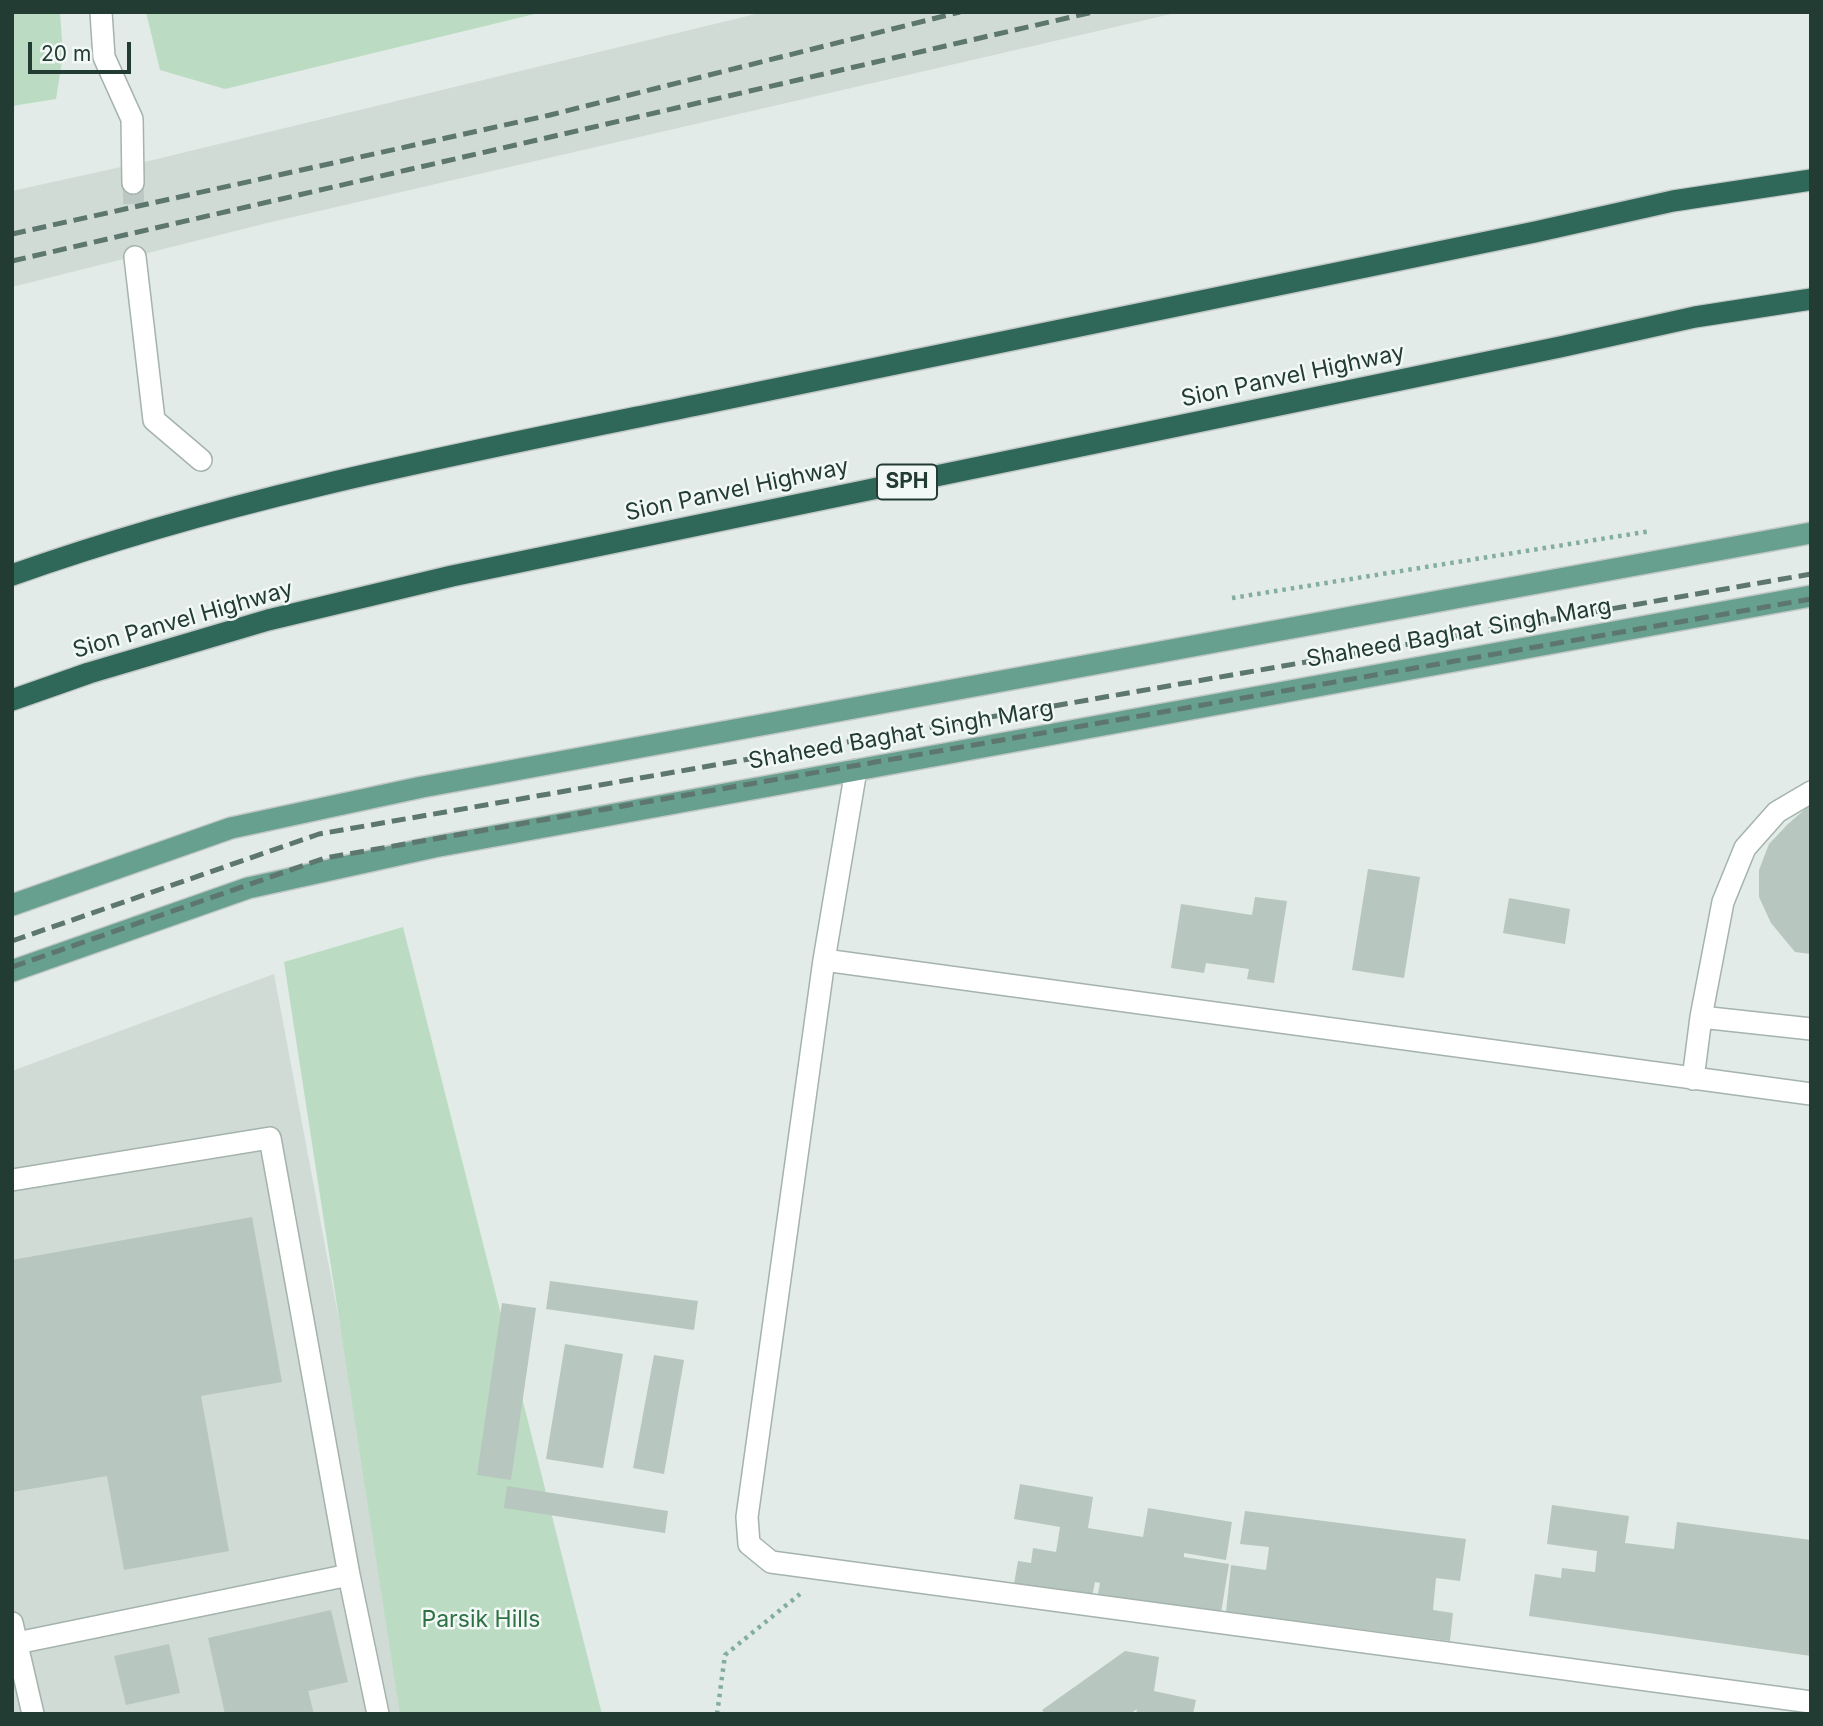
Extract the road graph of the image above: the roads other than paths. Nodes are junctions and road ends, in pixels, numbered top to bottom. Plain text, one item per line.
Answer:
1 (101, 12) edge
2 (1811, 180) edge
3 (133, 183) tunnel mouth
4 (135, 257) dead end
5 (1811, 299) edge
6 (201, 460) dead end
7 (1811, 533) edge
8 (12, 575) edge
9 (1811, 596) edge
10 (12, 700) edge
11 (856, 770) junction
12 (1811, 792) edge
13 (12, 905) edge
14 (824, 960) junction
15 (12, 971) edge
16 (1701, 1017) junction
17 (1811, 1029) edge
18 (1693, 1079) junction
19 (1811, 1094) edge
20 (12, 1180) edge
21 (349, 1575) junction
22 (14, 1636) edge
23 (1811, 1702) edge
24 (33, 1714) edge
25 (379, 1714) edge

1 - 3 lane
2 - 8 highway
4 - 6 lane
5 - 10 highway, Sion Panvel Highway / SPH
7 - 13 main road, Shaheed Baghat Singh Marg
9 - 11 main road, Shaheed Baghat Singh Marg
11 - 14 lane
11 - 15 main road, Shaheed Baghat Singh Marg
12 - 16 lane
14 - 18 lane
14 - 23 lane
16 - 17 lane
16 - 18 lane
18 - 19 lane
20 - 21 lane
21 - 22 lane
21 - 25 lane
22 - 24 lane

